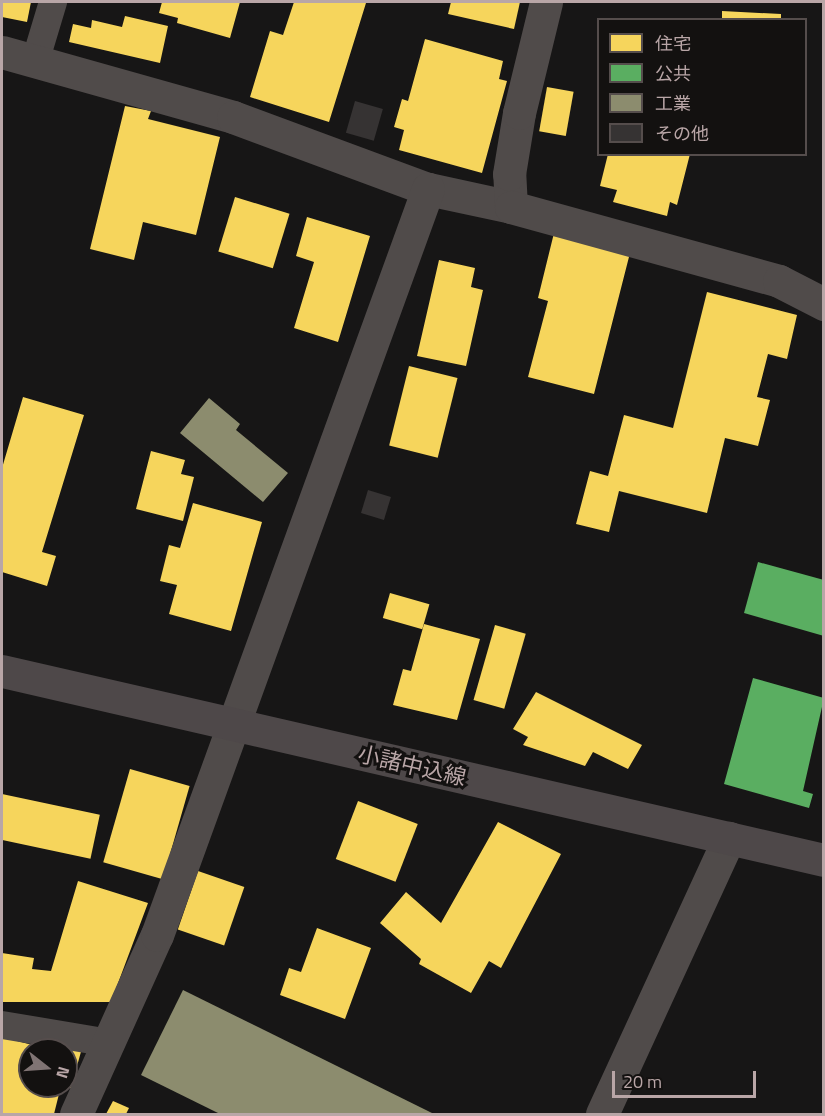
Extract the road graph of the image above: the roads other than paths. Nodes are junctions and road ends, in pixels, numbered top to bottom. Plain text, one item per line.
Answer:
1 (53, 2) edge
2 (546, 2) edge
3 (2, 52) edge
4 (35, 62) junction
5 (428, 189) junction
6 (511, 207) junction
7 (824, 304) edge
8 (2, 671) edge
9 (234, 725) junction
10 (729, 838) junction
11 (824, 860) edge
12 (2, 1025) edge
13 (109, 1043) junction
14 (76, 1114) edge
15 (602, 1114) edge

1 - 4 lane
2 - 6 street
3 - 4 street
4 - 5 street
5 - 6 street
5 - 9 street
6 - 7 street
8 - 9 main road, 小諸中込線
9 - 10 main road, 小諸中込線
9 - 13 street
10 - 11 main road, 小諸中込線
10 - 15 street
12 - 13 lane
13 - 14 street

